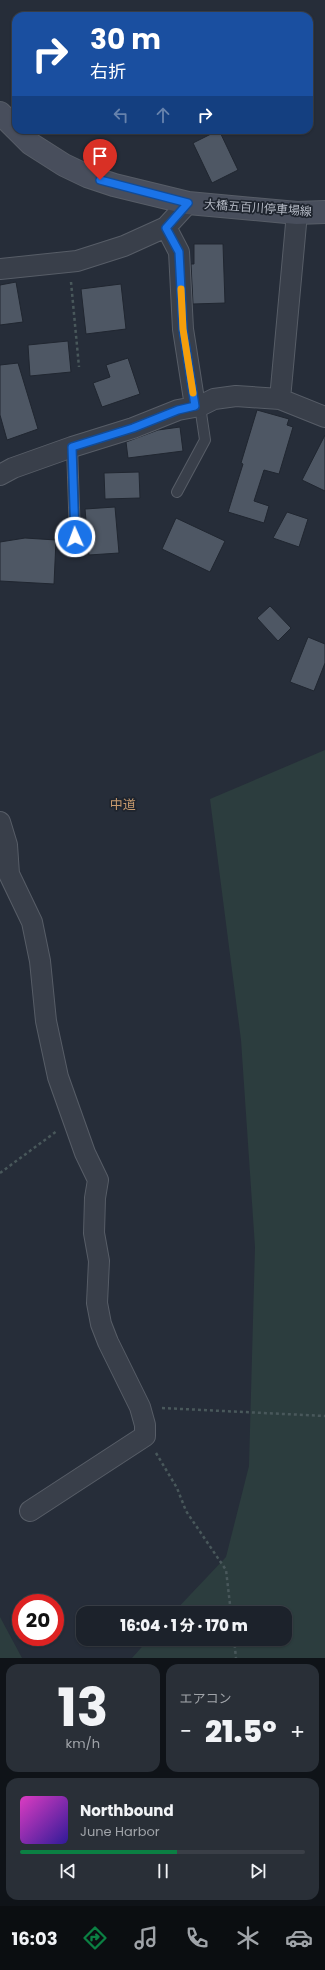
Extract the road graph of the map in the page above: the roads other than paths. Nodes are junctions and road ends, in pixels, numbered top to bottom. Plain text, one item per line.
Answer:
1 (0, 113) edge
2 (12, 126) edge
3 (20, 134) edge
4 (188, 203) junction
5 (325, 212) edge
6 (297, 213) junction
7 (166, 228) junction
8 (0, 269) edge
9 (280, 399) junction
10 (198, 406) junction
11 (325, 418) edge
12 (72, 447) junction
13 (0, 474) edge
14 (177, 492) dead end
15 (75, 537) dead end
16 (0, 822) edge
17 (5, 880) edge
18 (30, 1510) dead end

1 - 2 main road, 大橋五百川停車場線
3 - 4 main road, 大橋五百川停車場線
4 - 6 main road, 大橋五百川停車場線
4 - 7 street
5 - 6 main road, 大橋五百川停車場線
6 - 9 street
7 - 8 street
7 - 10 street
9 - 10 street
9 - 11 street
10 - 12 street
10 - 14 lane
12 - 13 street
12 - 15 lane
16 - 17 street
17 - 18 street

